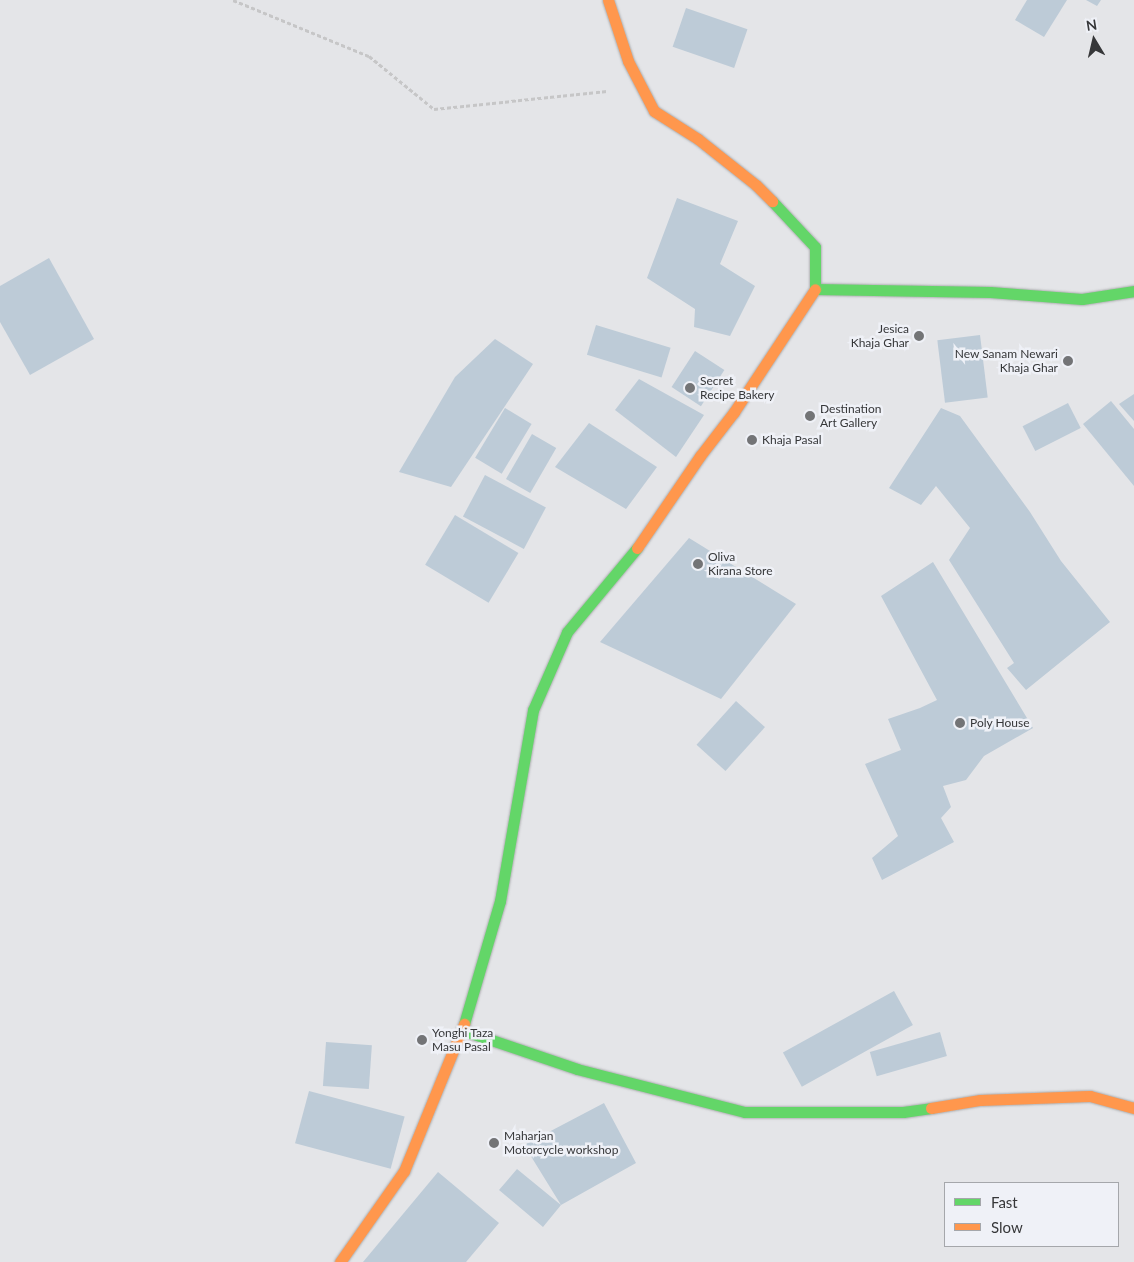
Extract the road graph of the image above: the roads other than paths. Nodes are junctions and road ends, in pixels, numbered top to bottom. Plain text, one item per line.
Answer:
1 (608, 0) edge
2 (815, 289) junction
3 (1134, 291) edge
4 (462, 1030) junction
5 (1134, 1108) edge
6 (340, 1262) edge

1 - 2 street
2 - 3 street
2 - 4 street
4 - 5 street
4 - 6 street

